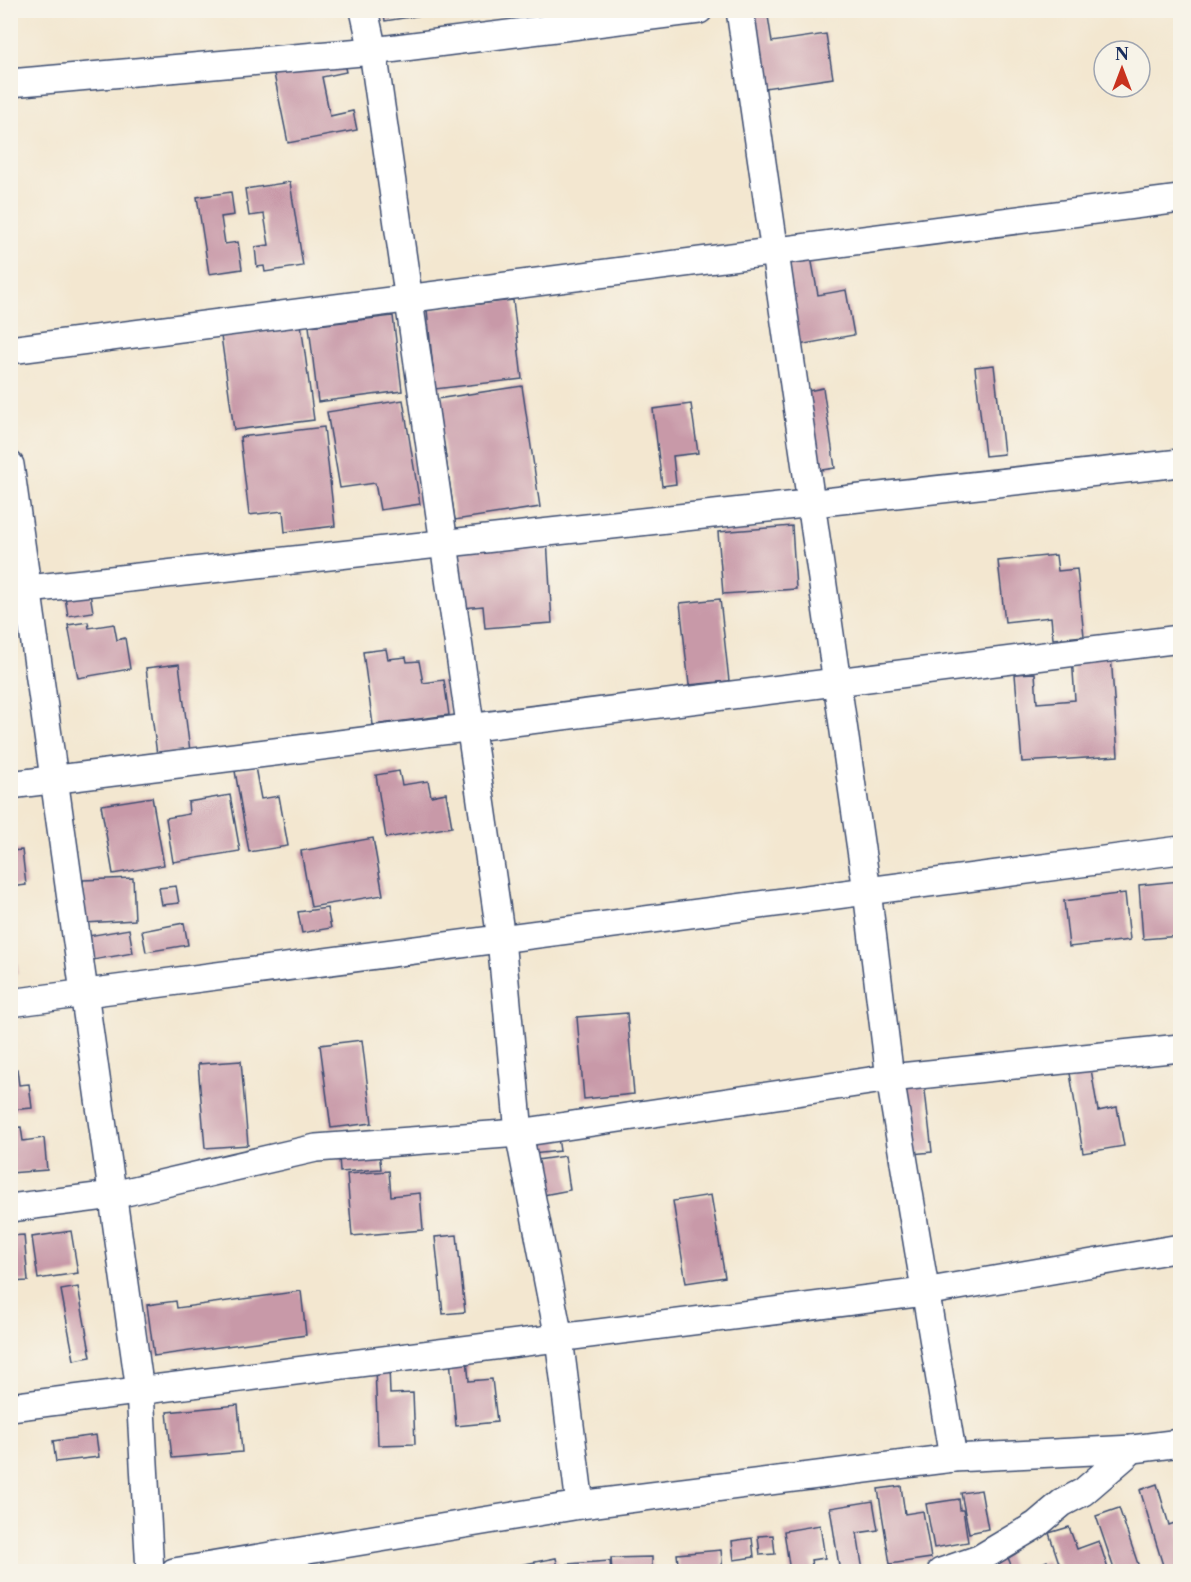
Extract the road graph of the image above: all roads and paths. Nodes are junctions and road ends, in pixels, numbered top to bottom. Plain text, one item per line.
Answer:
1 (364, 10) edge
2 (699, 10) edge
3 (740, 10) edge
4 (373, 51) junction
5 (10, 83) edge
6 (1180, 198) edge
7 (775, 251) junction
8 (409, 298) junction
9 (10, 350) edge
10 (1180, 463) edge
11 (10, 465) edge
12 (811, 504) junction
13 (444, 544) junction
14 (19, 590) edge
15 (1180, 639) edge
16 (837, 682) junction
17 (471, 728) junction
18 (55, 779) junction
19 (10, 785) edge
20 (1180, 850) edge
21 (867, 891) junction
22 (501, 939) junction
23 (85, 993) junction
24 (10, 1003) edge
25 (1180, 1048) edge
26 (890, 1078) junction
27 (519, 1133) junction
28 (113, 1195) junction
29 (10, 1208) edge
30 (1180, 1248) edge
31 (924, 1292) junction
32 (559, 1338) junction
33 (140, 1391) junction
34 (10, 1407) edge
35 (1180, 1443) edge
36 (1133, 1449) junction
37 (953, 1458) junction
38 (580, 1505) junction
39 (150, 1572) edge
40 (174, 1572) edge
41 (941, 1572) edge

1 - 4 street
2 - 4 street
3 - 7 street
4 - 5 street
4 - 8 street
6 - 7 street
7 - 8 street
7 - 12 street
8 - 9 street
8 - 13 street
10 - 12 street
11 - 14 street
12 - 13 street
12 - 16 street
13 - 14 street
13 - 17 street
14 - 18 street
15 - 16 street
16 - 17 street
16 - 21 street
17 - 18 street
17 - 22 street
18 - 19 street
18 - 23 street
20 - 21 street
21 - 22 street
21 - 26 street
22 - 23 street
22 - 27 street
23 - 24 street
23 - 28 street
25 - 26 street
26 - 27 street
26 - 31 street
27 - 28 street
27 - 32 street
28 - 29 street
28 - 33 street
30 - 31 street
31 - 32 street
31 - 37 street
32 - 33 street
32 - 38 street
33 - 34 street
33 - 39 street
35 - 36 street
36 - 37 street
36 - 41 street
37 - 38 street
38 - 40 street

